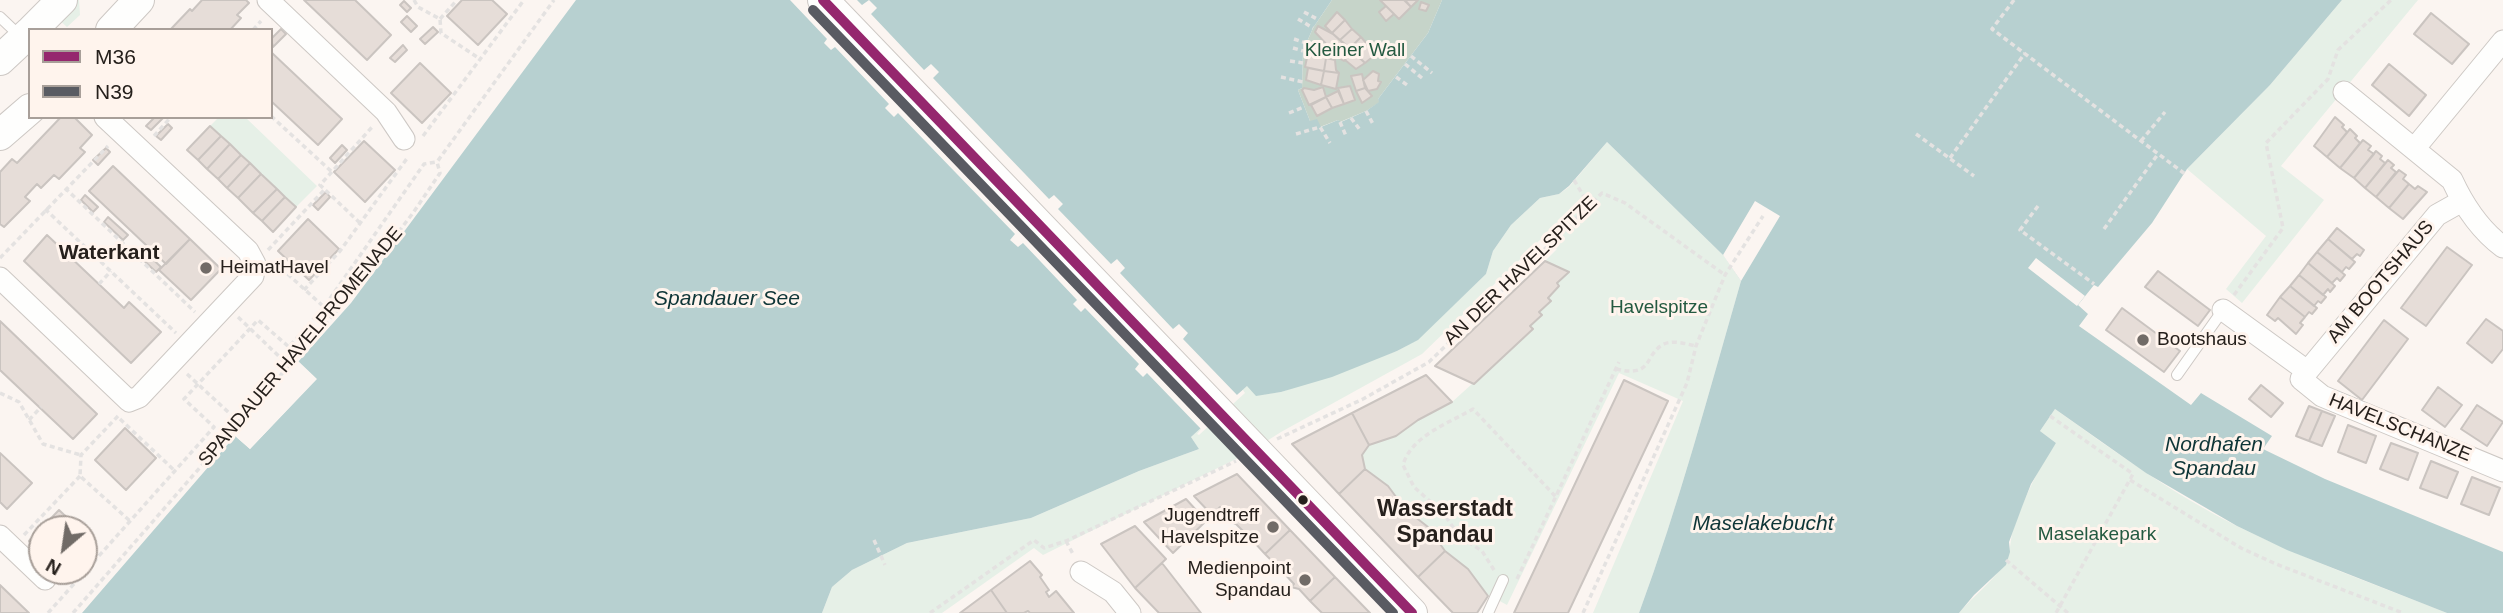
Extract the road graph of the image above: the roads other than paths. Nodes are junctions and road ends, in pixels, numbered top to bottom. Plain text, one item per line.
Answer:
1 (62, 0) edge
2 (139, 0) edge
3 (268, 0) edge
4 (823, 0) edge
5 (0, 17) edge
6 (34, 28) edge
7 (113, 28) edge
8 (28, 34) edge
9 (2503, 41) edge
10 (0, 60) edge
11 (2344, 92) dead end
12 (28, 111) edge
13 (113, 125) edge
14 (0, 135) edge
15 (404, 139) dead end
16 (2414, 149) junction
17 (2462, 201) junction
18 (2503, 247) edge
19 (0, 278) edge
20 (2223, 310) joint
21 (2177, 375) dead end
22 (2304, 375) junction
23 (2503, 471) edge
24 (6, 542) edge
25 (28, 563) edge
26 (1081, 572) dead end
27 (1503, 580) road end
28 (1130, 613) edge
29 (1412, 613) edge
30 (1488, 613) edge

1 - 6 street
2 - 7 street
3 - 15 street
4 - 29 street
5 - 8 lane
8 - 10 street
9 - 16 street
11 - 16 street
12 - 14 street
13 - 19 street
16 - 17 street
17 - 18 street
17 - 22 street, AM BOOTSHAUS
20 - 21 lane
20 - 22 street
22 - 23 street, HAVELSCHANZE
24 - 25 street
26 - 28 street
27 - 30 lane

